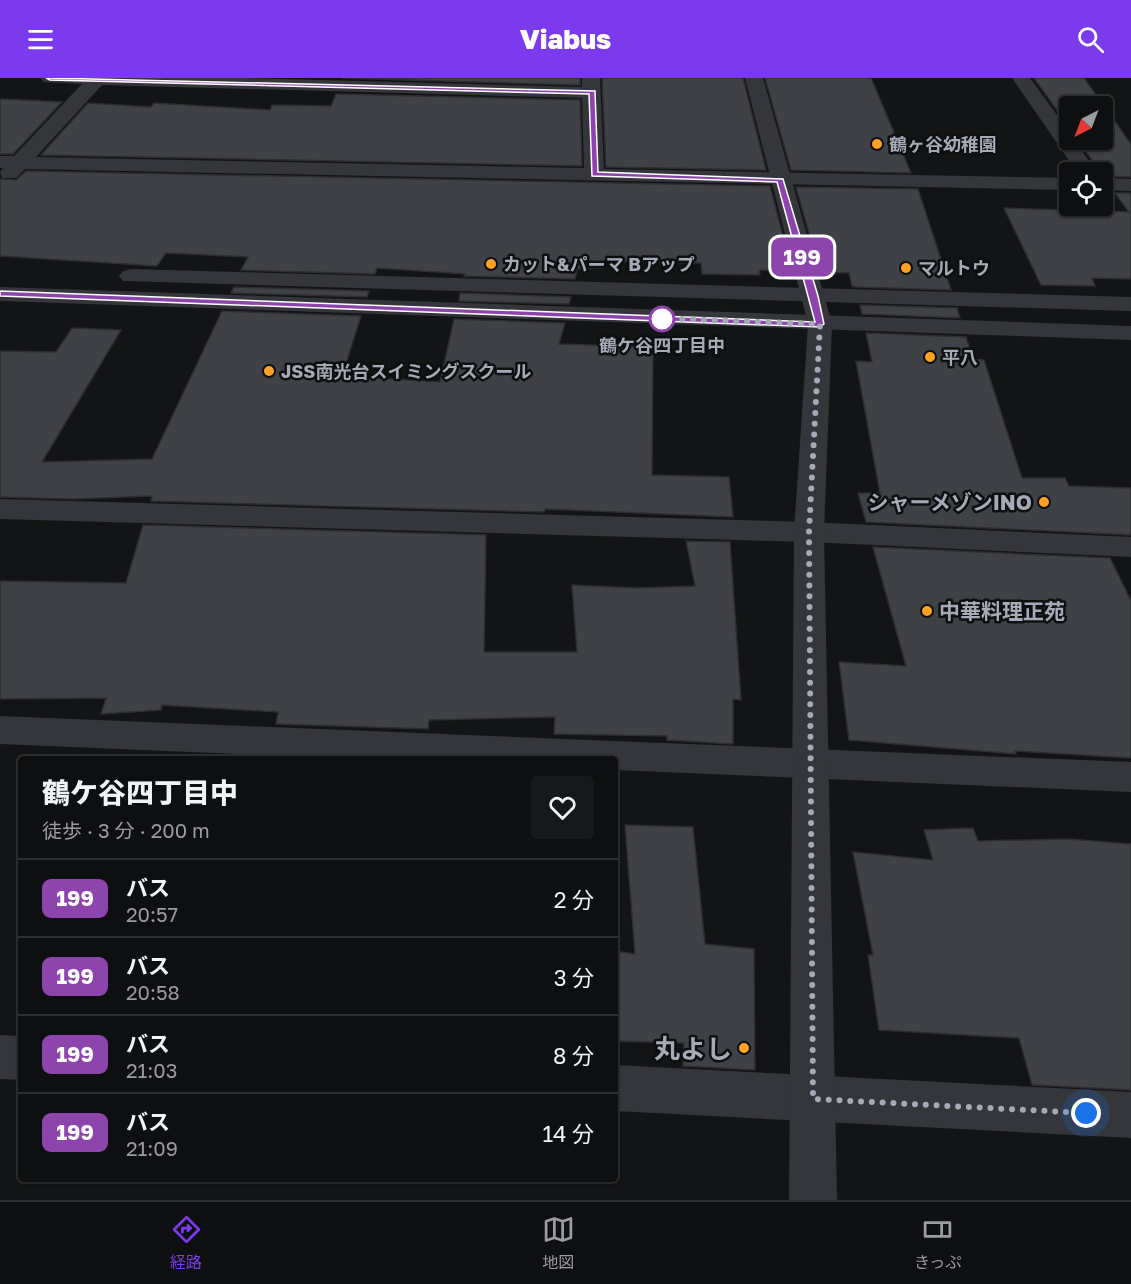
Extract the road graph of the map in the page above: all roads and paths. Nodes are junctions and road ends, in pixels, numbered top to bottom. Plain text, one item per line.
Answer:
1 (50, 78) edge
2 (754, 78) edge
3 (1021, 78) edge
4 (97, 79) edge
5 (592, 85) edge
6 (1080, 162) edge
7 (10, 163) edge
8 (594, 174) junction
9 (780, 180) junction
10 (0, 184) edge
11 (1059, 184) edge
12 (1113, 184) edge
13 (1131, 185) edge
14 (0, 272) edge
15 (36, 273) dead end
16 (108, 275) dead end
17 (0, 294) edge
18 (1131, 304) edge
19 (817, 310) junction
20 (1131, 333) edge
21 (0, 509) edge
22 (809, 532) junction
23 (1131, 547) edge
24 (0, 730) edge
25 (811, 764) junction
26 (1131, 777) edge
27 (0, 1057) edge
28 (18, 1058) edge
29 (618, 1088) edge
30 (813, 1099) junction
31 (1131, 1115) edge
32 (813, 1200) edge

1 - 4 street
2 - 9 street
3 - 6 street
4 - 5 street
4 - 7 street
5 - 8 street
7 - 8 street
7 - 10 street
8 - 9 street
9 - 11 street
9 - 19 street
12 - 13 street
14 - 15 street
16 - 19 street
17 - 19 street
18 - 19 street
19 - 20 street
19 - 22 street
21 - 22 street
22 - 23 street
22 - 25 street
24 - 25 street
25 - 26 street
25 - 30 street
27 - 28 street
29 - 30 street
30 - 31 street
30 - 32 street

